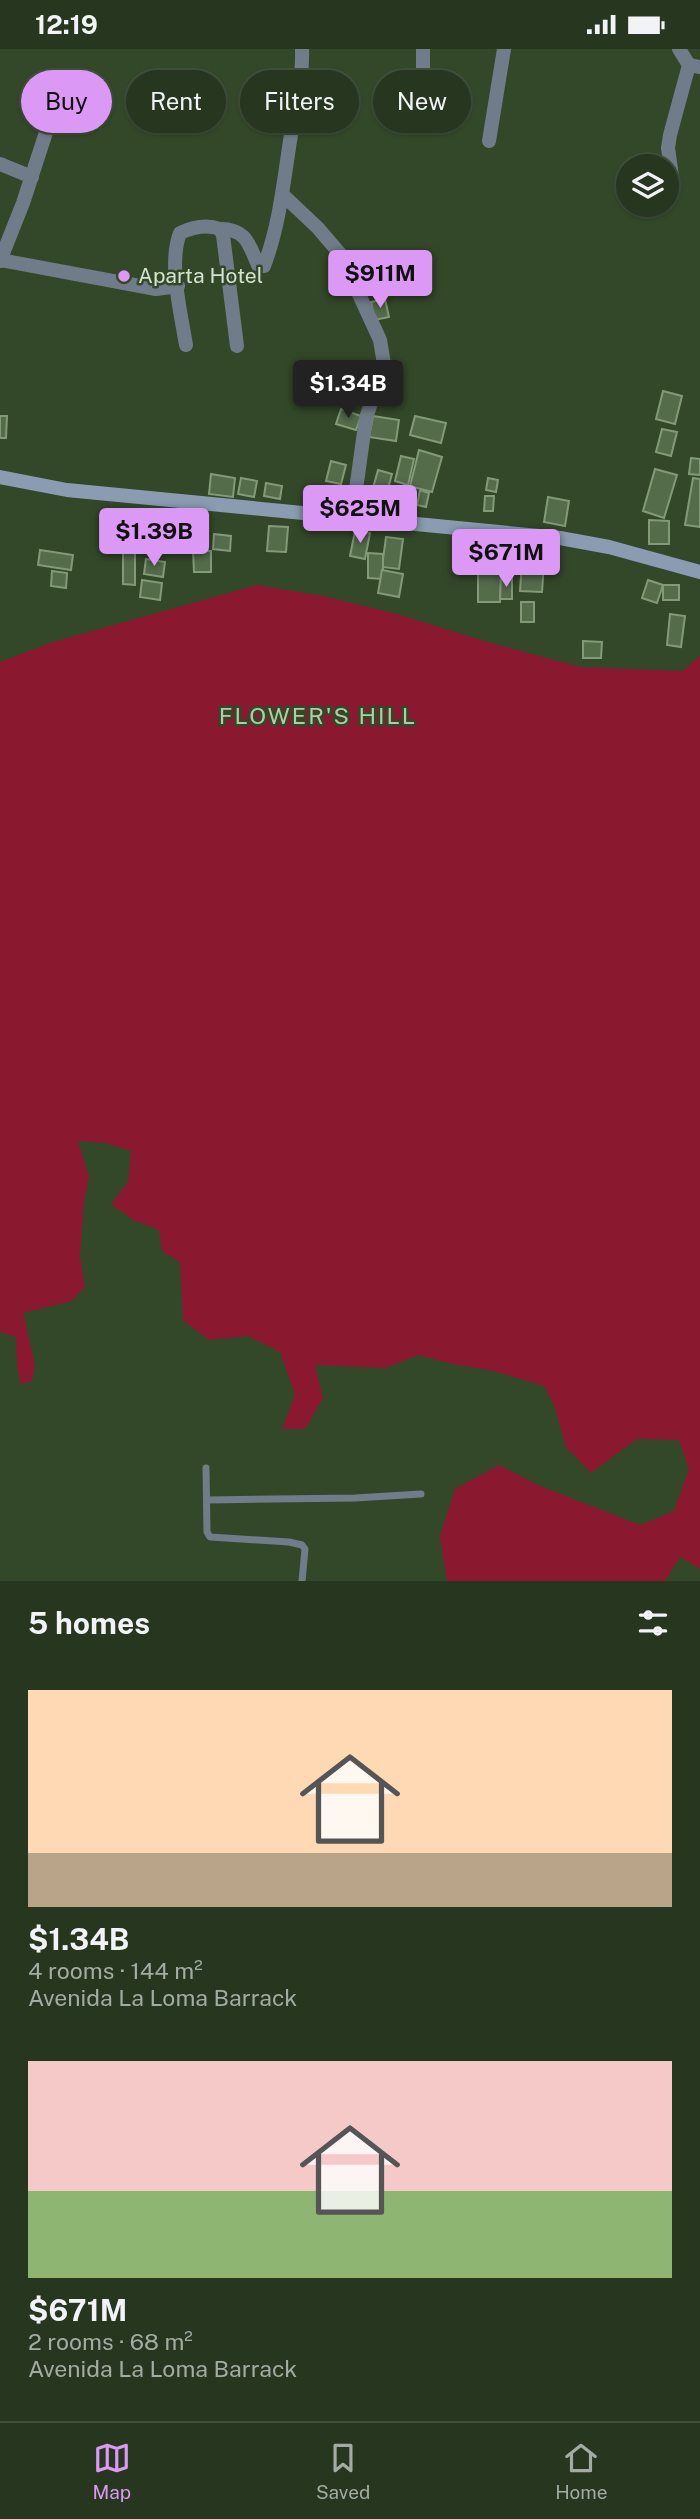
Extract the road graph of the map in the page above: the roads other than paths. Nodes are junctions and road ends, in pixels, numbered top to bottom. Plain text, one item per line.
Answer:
1 (303, 49) edge
2 (423, 49) edge
3 (504, 49) edge
4 (679, 49) edge
5 (695, 66) edge
6 (423, 70) edge
7 (46, 133) edge
8 (489, 141) dead end
9 (669, 154) edge
10 (0, 164) edge
11 (32, 177) junction
12 (283, 195) junction
13 (7, 225) edge
14 (220, 229) junction
15 (0, 261) edge
16 (178, 286) junction
17 (186, 345) dead end
18 (237, 346) dead end
19 (0, 477) edge
20 (352, 518) junction
21 (700, 572) edge
22 (206, 1468) dead end
23 (421, 1494) dead end
24 (208, 1500) junction
25 (302, 1581) edge

1 - 12 street
2 - 6 street
3 - 8 street
4 - 5 street
5 - 9 street
7 - 11 street
10 - 11 street
11 - 13 street
12 - 14 street
12 - 20 street
13 - 15 street
14 - 16 street
14 - 18 street
15 - 16 street
16 - 17 street
19 - 20 main road
20 - 21 main road
22 - 24 lane
23 - 24 lane
24 - 25 lane

